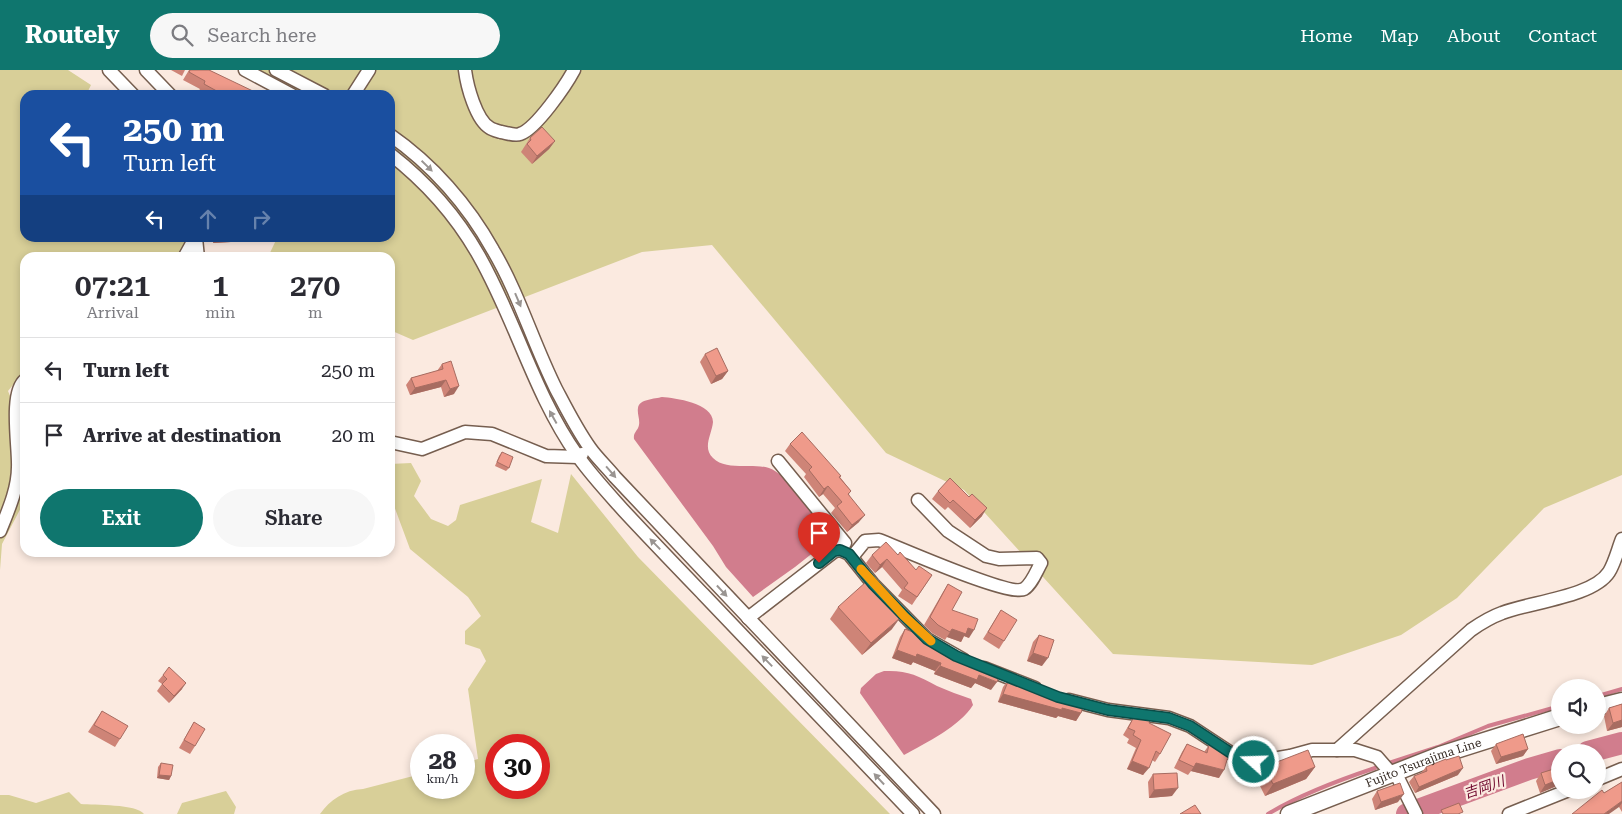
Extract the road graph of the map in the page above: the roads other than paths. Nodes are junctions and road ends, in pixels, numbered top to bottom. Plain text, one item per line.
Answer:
1 (110, 70) edge
2 (146, 70) edge
3 (245, 70) edge
4 (276, 70) edge
5 (369, 70) edge
6 (465, 70) edge
7 (574, 70) edge
8 (293, 79) junction
9 (128, 90) edge
10 (165, 90) edge
11 (282, 90) edge
12 (290, 90) edge
13 (314, 90) edge
14 (357, 90) edge
15 (395, 139) edge
16 (395, 158) edge
17 (20, 391) edge
18 (395, 443) edge
19 (590, 448) junction
20 (578, 457) junction
21 (778, 461) dead end
22 (918, 500) dead end
23 (0, 530) edge
24 (1622, 539) edge
25 (834, 551) junction
26 (852, 557) junction
27 (748, 618) junction
28 (1622, 701) edge
29 (1606, 705) edge
30 (1551, 720) edge
31 (1337, 750) junction
32 (1622, 769) edge
33 (1393, 772) junction
34 (1606, 776) edge
35 (1551, 797) edge
36 (913, 814) edge
37 (934, 814) edge
38 (1289, 814) edge
39 (1416, 814) edge
40 (1509, 814) edge

1 - 9 street
2 - 10 street
3 - 11 street
4 - 8 street
5 - 14 street
6 - 7 street
8 - 12 street
8 - 13 street
15 -> 19 street
20 -> 16 street
17 - 23 street
18 - 20 street
19 - 20 street
19 -> 27 street
36 -> 20 street
21 - 25 street
22 - 26 street
24 - 31 street
25 - 26 street
25 - 27 street
26 - 31 street
27 - 37 street
28 - 29 main road
30 - 33 main road, Fujito Tsurajima Line
31 - 33 street
32 - 34 street
33 - 38 main road, Fujito Tsurajima Line
33 - 39 street
35 - 40 street

